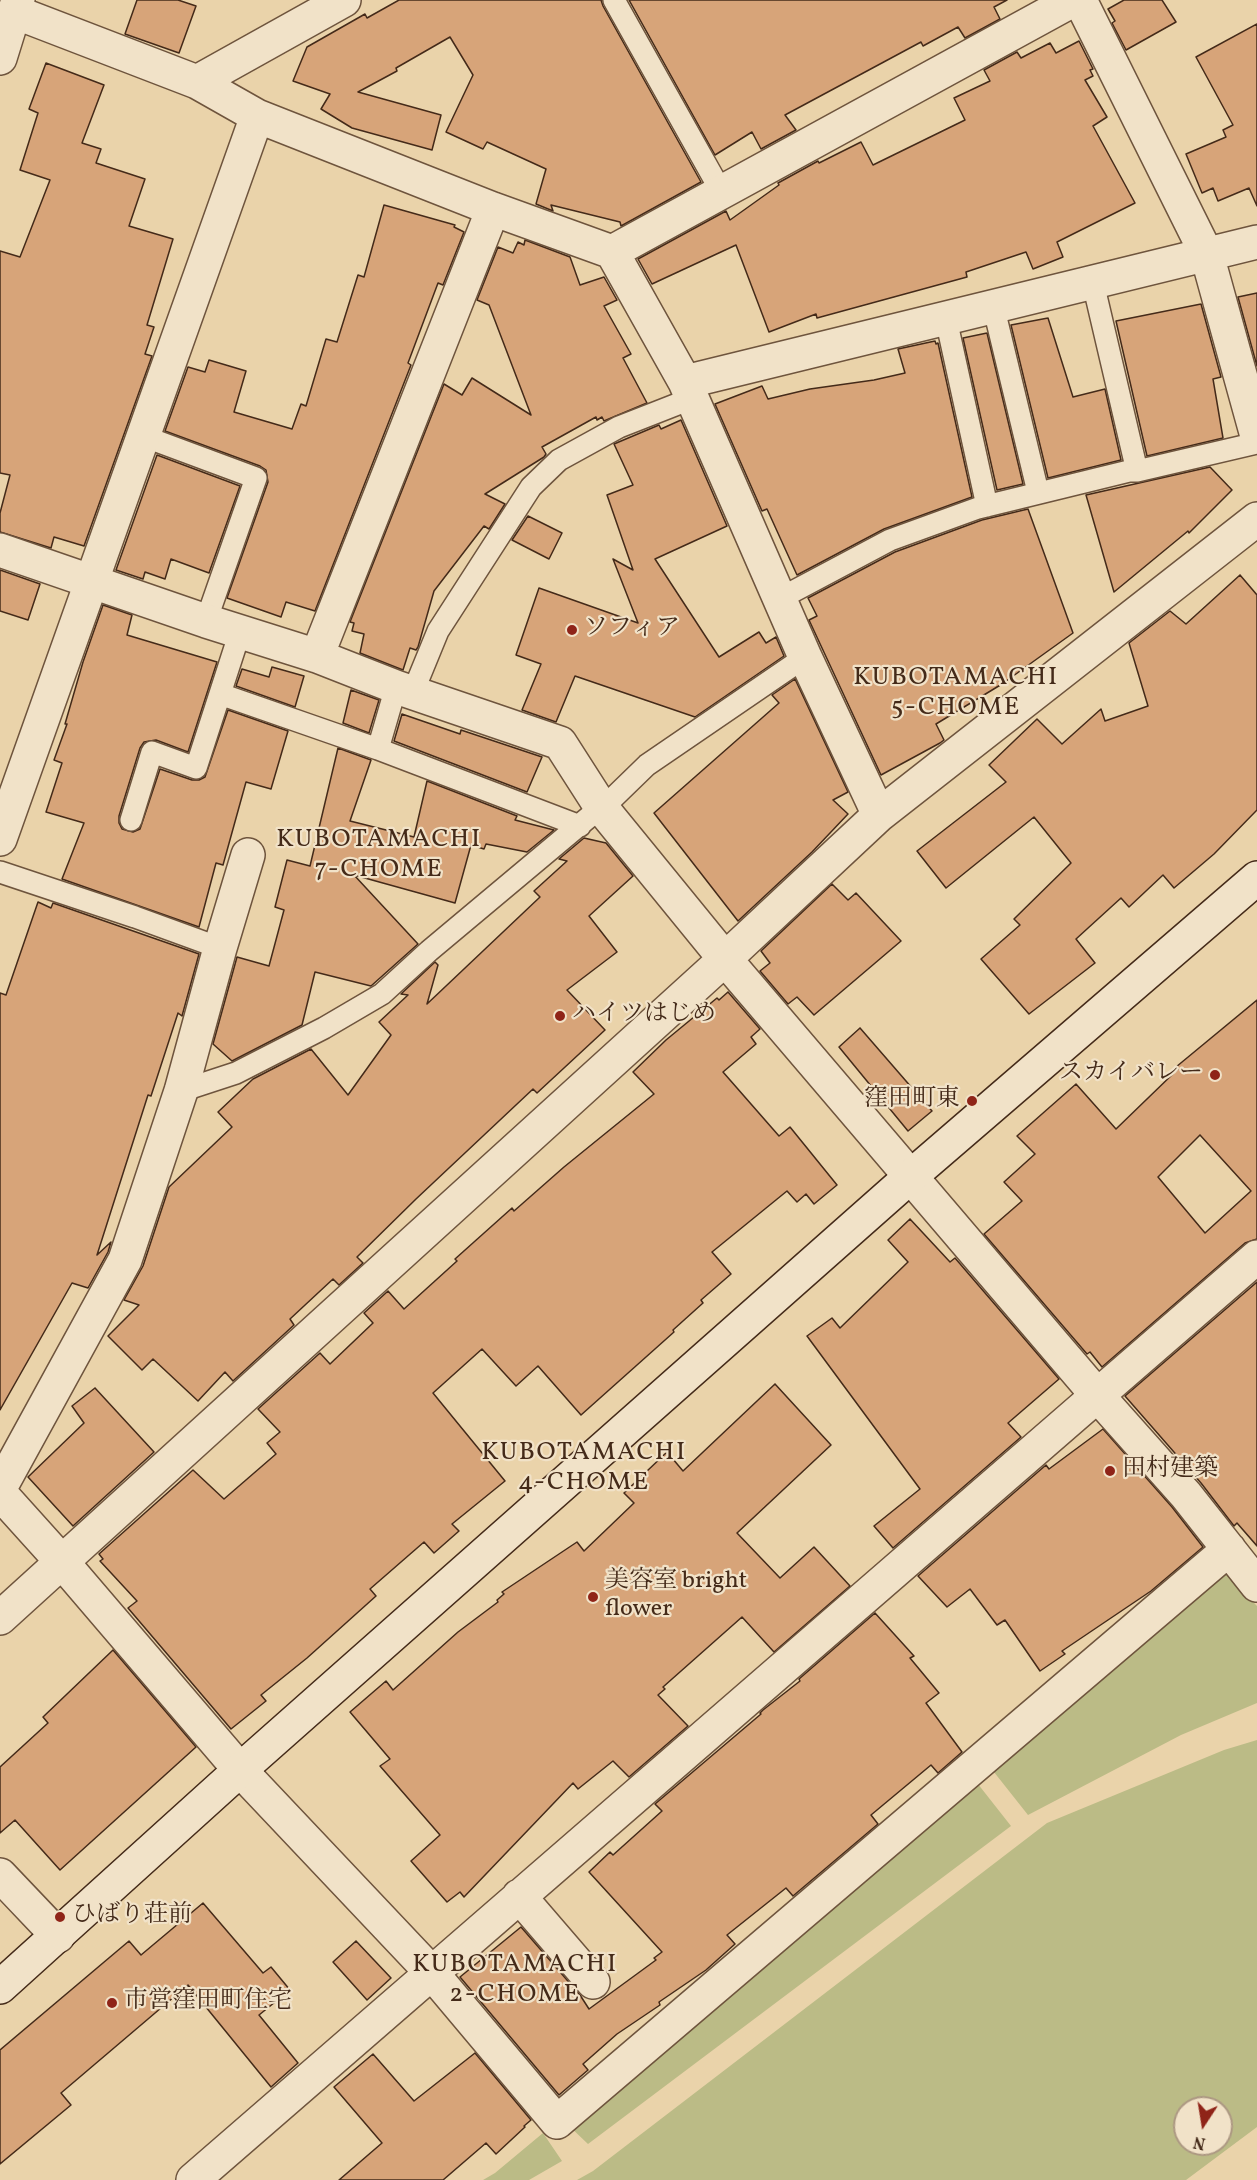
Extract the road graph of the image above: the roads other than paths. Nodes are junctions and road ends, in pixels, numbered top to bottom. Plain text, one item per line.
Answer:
1 (344, 0) edge
2 (614, 0) edge
3 (1073, 0) edge
4 (1080, 0) edge
5 (17, 6) edge
6 (0, 58) edge
7 (197, 82) junction
8 (257, 116) junction
9 (722, 193) junction
10 (494, 209) junction
11 (1257, 242) edge
12 (612, 252) junction
13 (1207, 255) junction
14 (1093, 283) junction
15 (993, 305) junction
16 (946, 319) junction
17 (689, 390) junction
18 (142, 436) junction
19 (1257, 436) edge
20 (1257, 442) edge
21 (1137, 471) junction
22 (1038, 492) junction
23 (987, 506) junction
24 (1257, 519) edge
25 (0, 550) edge
26 (91, 581) junction
27 (779, 599) junction
28 (206, 621) junction
29 (240, 632) junction
30 (317, 656) junction
31 (805, 657) junction
32 (404, 689) junction
33 (220, 694) junction
34 (378, 749) junction
35 (879, 815) junction
36 (590, 817) junction
37 (131, 820) dead end
38 (0, 839) edge
39 (248, 855) dead end
40 (0, 872) edge
41 (1257, 878) edge
42 (220, 948) junction
43 (725, 959) junction
44 (181, 1091) junction
45 (910, 1177) junction
46 (1257, 1257) edge
47 (1097, 1395) junction
48 (0, 1488) edge
49 (0, 1493) edge
50 (1229, 1549) junction
51 (63, 1563) junction
52 (1257, 1585) edge
53 (0, 1618) edge
54 (240, 1770) junction
55 (0, 1875) edge
56 (519, 1896) junction
57 (58, 1936) junction
58 (431, 1972) junction
59 (593, 1982) dead end
60 (0, 1987) edge
61 (193, 2180) edge

1 - 7 street
2 - 9 lane
3 - 9 street
4 - 13 street
5 - 6 street
5 - 7 street
7 - 8 street
8 - 10 street
8 - 18 street
9 - 12 street
10 - 12 street
10 - 30 street
11 - 13 street
12 - 17 street
13 - 14 street
13 - 19 street
14 - 15 street
14 - 21 lane
15 - 16 street
15 - 22 lane
16 - 17 street
16 - 23 lane
17 - 27 street
17 - 32 lane
18 - 26 street
18 - 28 lane
20 - 21 lane
21 - 22 lane
22 - 23 lane
23 - 27 lane
24 - 35 street
25 - 26 street
26 - 28 street
26 - 38 street
27 - 31 street
28 - 29 street
29 - 30 street
29 - 33 lane
30 - 32 street
31 - 35 street
31 - 36 lane
32 - 34 lane
32 - 36 street
33 - 34 lane
33 - 37 lane
34 - 36 lane
35 - 43 street
36 - 43 street
36 - 44 lane
39 - 42 street
40 - 42 lane
41 - 45 street
42 - 44 street
43 - 45 street
43 - 51 street
44 - 48 street
45 - 47 street
45 - 54 street
46 - 47 street
47 - 50 street
47 - 56 street
49 - 51 street
50 - 52 street
50 - 58 street
51 - 53 street
51 - 54 street
54 - 57 street
54 - 58 street
55 - 57 street
56 - 58 street
56 - 59 street
57 - 60 street
58 - 61 street

